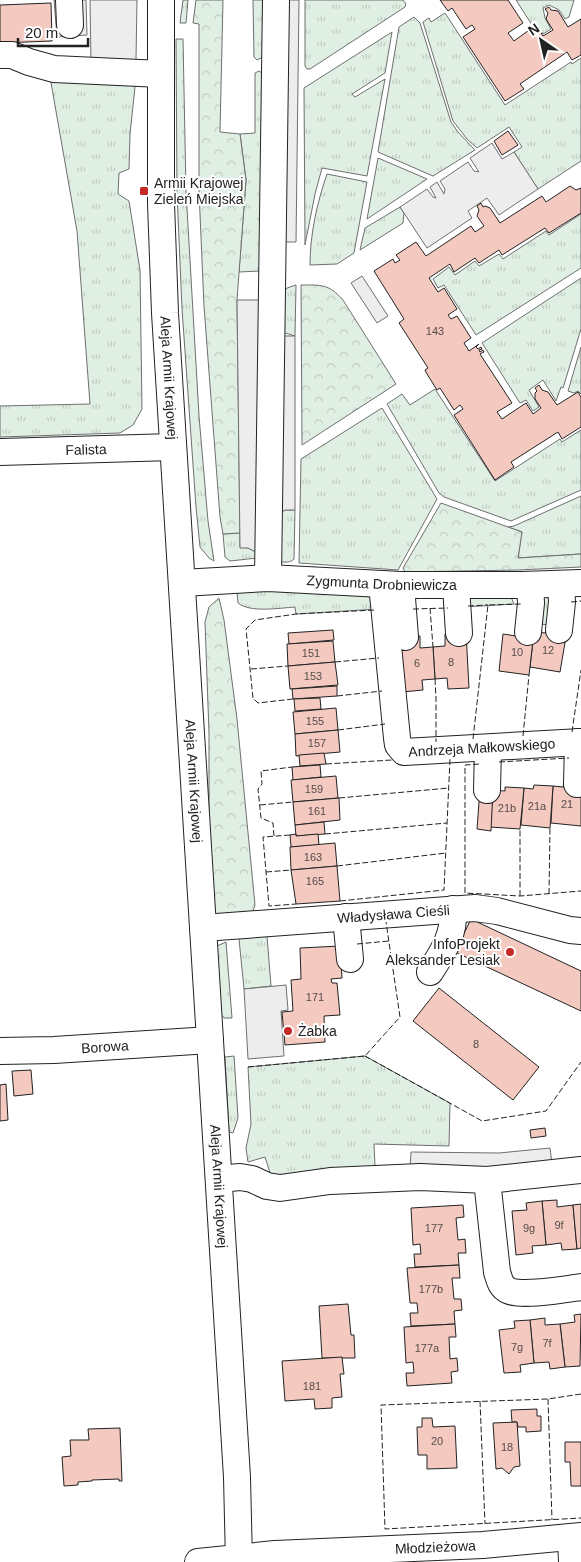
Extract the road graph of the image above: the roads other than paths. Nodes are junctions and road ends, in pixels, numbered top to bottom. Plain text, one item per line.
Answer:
1 (161, 0) edge
2 (276, 0) edge
3 (0, 55) edge
4 (161, 74) junction
5 (173, 447) junction
6 (0, 452) edge
7 (268, 578) junction
8 (182, 583) junction
9 (571, 584) edge
10 (392, 585) junction
11 (530, 585) junction
12 (456, 586) junction
13 (559, 630) dead end
14 (528, 632) dead end
15 (459, 633) dead end
16 (405, 637) dead end
17 (579, 742) edge
18 (488, 748) junction
19 (577, 784) dead end
20 (487, 790) dead end
21 (453, 909) junction
22 (346, 917) junction
23 (203, 928) junction
24 (581, 931) edge
25 (350, 959) dead end
26 (430, 972) dead end
27 (210, 1040) junction
28 (0, 1051) edge
29 (581, 1170) edge
30 (219, 1179) junction
31 (487, 1180) junction
32 (581, 1287) edge
33 (575, 1545) edge
34 (239, 1560) edge
35 (198, 1562) edge

1 - 4 street, Aleja Armii Krajowej
2 - 7 street
3 - 4 street
4 - 5 street, Aleja Armii Krajowej
5 - 6 street, Falista
5 - 8 street, Aleja Armii Krajowej
7 - 8 street, Zygmunta Drobniewicza
7 - 10 street, Zygmunta Drobniewicza
8 - 23 street, Aleja Armii Krajowej
9 - 11 street, Zygmunta Drobniewicza
9 - 13 street
10 - 12 street, Zygmunta Drobniewicza
10 - 16 street
10 - 18 street, Andrzeja Małkowskiego
11 - 12 street, Zygmunta Drobniewicza
11 - 14 street
12 - 15 street
17 - 18 street, Andrzeja Małkowskiego
17 - 19 street
18 - 20 street
21 - 22 street, Władysława Cieśli
21 - 24 street, Władysława Cieśli
21 - 26 street
22 - 23 street, Władysława Cieśli
22 - 25 street
23 - 27 street, Aleja Armii Krajowej
27 - 28 street, Borowa
27 - 30 street, Aleja Armii Krajowej
29 - 31 street
30 - 31 street
30 - 34 street, Aleja Armii Krajowej
31 - 32 street
33 - 34 street, Młodzieżowa
34 - 35 street, Młodzieżowa

